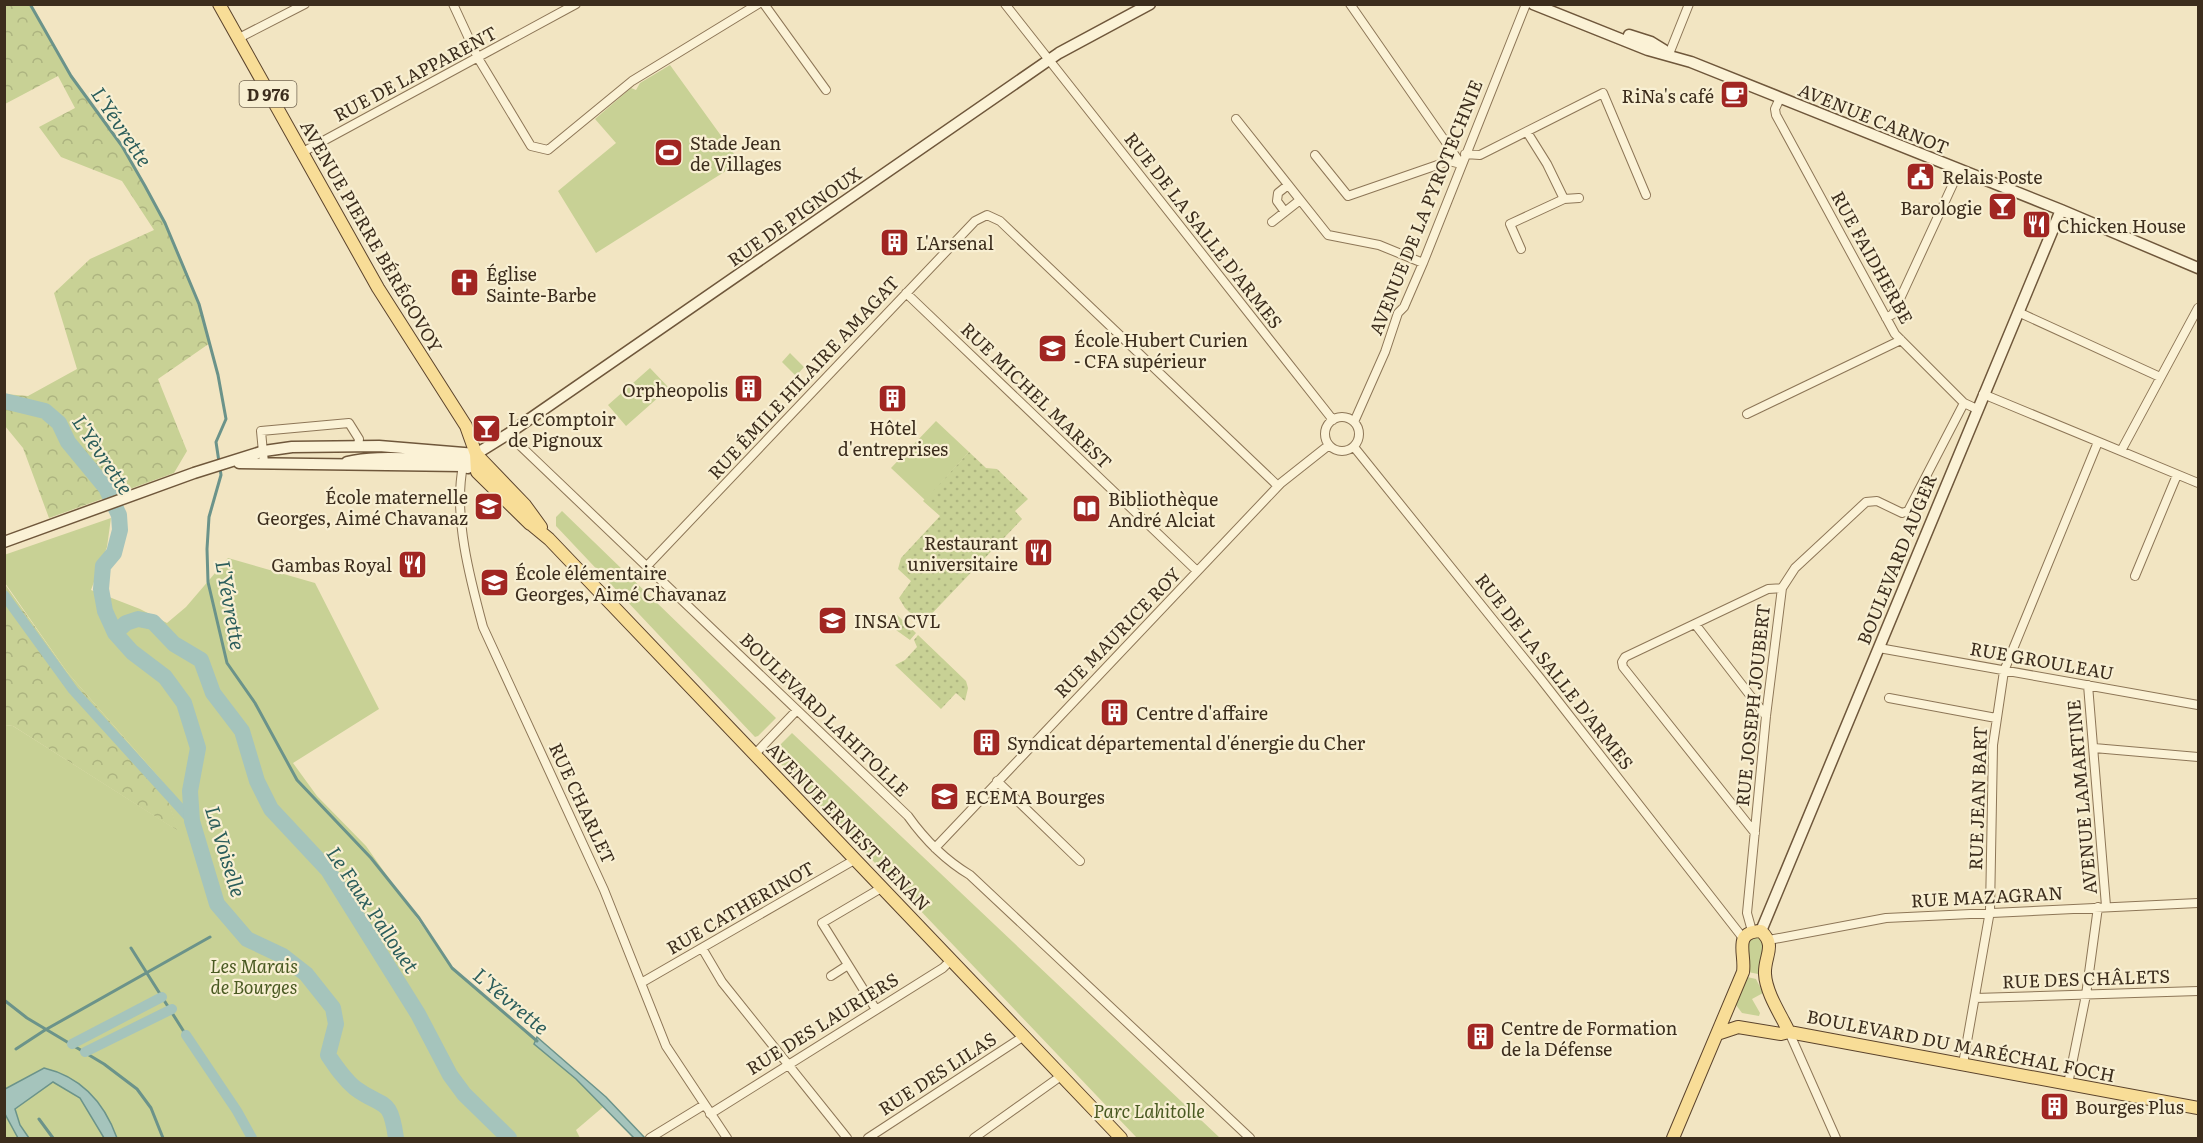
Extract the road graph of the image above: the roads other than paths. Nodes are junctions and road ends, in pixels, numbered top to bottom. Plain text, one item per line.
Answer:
1 (219, 4) edge
2 (305, 4) edge
3 (453, 4) edge
4 (576, 4) edge
5 (758, 4) edge
6 (764, 4) edge
7 (1005, 4) edge
8 (1150, 4) edge
9 (1350, 4) edge
10 (1526, 4) edge
11 (1533, 4) edge
12 (1547, 4) edge
13 (1689, 4) edge
14 (237, 39) junction
15 (1669, 54) junction
16 (478, 58) junction
17 (1049, 60) junction
18 (826, 90) dead end
19 (1780, 98) junction
20 (1236, 119) dead end
21 (1527, 132) junction
22 (301, 153) junction
23 (1465, 154) junction
24 (1315, 155) dead end
25 (1461, 164) junction
26 (1959, 171) junction
27 (1288, 185) junction
28 (1646, 195) dead end
29 (1580, 198) dead end
30 (1564, 199) junction
31 (1300, 200) junction
32 (2061, 210) junction
33 (1285, 212) junction
34 (1272, 222) dead end
35 (1521, 249) dead end
36 (1423, 263) junction
37 (2199, 268) edge
38 (906, 293) junction
39 (2199, 308) edge
40 (2018, 312) junction
41 (1886, 318) junction
42 (1901, 340) junction
43 (2160, 377) junction
44 (1983, 394) junction
45 (1964, 403) junction
46 (1977, 409) junction
47 (1748, 414) dead end
48 (1333, 420) junction
49 (1354, 422) junction
50 (508, 434) junction
51 (2098, 442) junction
52 (1329, 445) junction
53 (358, 446) junction
54 (1354, 447) junction
55 (2121, 451) junction
56 (476, 454) junction
57 (264, 457) junction
58 (344, 462) junction
59 (463, 466) junction
60 (477, 472) junction
61 (2177, 475) junction
62 (2199, 483) edge
63 (1278, 486) junction
64 (549, 539) junction
65 (4, 542) edge
66 (646, 566) junction
67 (1197, 571) junction
68 (2135, 576) dead end
69 (1782, 588) junction
70 (1695, 624) junction
71 (1879, 648) junction
72 (2004, 671) junction
73 (2088, 685) junction
74 (1888, 698) dead end
75 (2199, 705) edge
76 (797, 710) junction
77 (1766, 716) junction
78 (1996, 718) junction
79 (2094, 748) junction
80 (755, 754) junction
81 (2199, 757) edge
82 (997, 781) junction
83 (1755, 833) junction
84 (935, 848) junction
85 (856, 859) junction
86 (1080, 861) dead end
87 (883, 887) junction
88 (2199, 903) edge
89 (2102, 906) junction
90 (1990, 911) junction
91 (1761, 934) junction
92 (702, 948) junction
93 (952, 959) junction
94 (848, 965) junction
95 (831, 976) dead end
96 (641, 983) junction
97 (2199, 991) edge
98 (2086, 994) junction
99 (1975, 998) junction
100 (1731, 1000) junction
101 (875, 1008) junction
102 (1779, 1012) junction
103 (1753, 1030) junction
104 (1789, 1032) junction
105 (1717, 1034) junction
106 (1024, 1036) junction
107 (788, 1062) junction
108 (1963, 1064) junction
109 (1060, 1076) junction
110 (2068, 1083) junction
111 (704, 1105) junction
112 (2199, 1108) edge
113 (710, 1114) junction
114 (1116, 1137) edge
115 (650, 1138) edge
116 (727, 1138) edge
117 (846, 1138) edge
118 (868, 1138) edge
119 (974, 1138) edge
120 (1250, 1138) edge
121 (1673, 1138) edge
122 (1836, 1138) edge

1 - 14 main road, AVENUE PIERRE BÉRÉGOVOY / D 976
2 - 14 street
3 - 16 street
4 - 16 street, RUE DE LAPPARENT
5 - 16 street
6 - 18 street
7 - 17 street, RUE DE LA SALLE D'ARMES
8 - 17 main road, RUE DE PIGNOUX
9 - 25 street
10 - 23 street, AVENUE DE LA PYROTECHNIE
11 - 15 main road
12 - 15 main road
13 - 15 street
14 - 22 main road, AVENUE PIERRE BÉRÉGOVOY / D 976
15 - 19 main road, AVENUE CARNOT
16 - 22 street, RUE DE LAPPARENT
17 - 48 street, RUE DE LA SALLE D'ARMES
17 - 50 main road, RUE DE PIGNOUX
19 - 26 main road, AVENUE CARNOT
19 - 41 street, RUE FAIDHERBE
20 - 27 street
21 - 23 street
21 - 28 street
21 - 30 street
22 - 56 main road, AVENUE PIERRE BÉRÉGOVOY / D 976
23 - 25 street, AVENUE DE LA PYROTECHNIE
24 - 25 street
25 - 36 street, AVENUE DE LA PYROTECHNIE
26 - 32 main road, AVENUE CARNOT
26 - 41 street
27 - 31 street
27 - 33 street
29 - 30 street
30 - 35 street
31 - 33 street
31 - 36 street
32 - 37 main road, AVENUE CARNOT
32 - 40 main road, BOULEVARD AUGER
33 - 34 street
36 - 49 street, AVENUE DE LA PYROTECHNIE
38 - 63 street, RUE ÉMILE HILAIRE AMAGAT
38 - 66 street, RUE ÉMILE HILAIRE AMAGAT
38 - 67 street, RUE MICHEL MAREST
39 - 43 street
40 - 43 street
40 - 44 main road, BOULEVARD AUGER
41 - 42 street, RUE FAIDHERBE
42 - 45 street, RUE FAIDHERBE
42 - 47 street
43 - 55 street
44 - 46 main road, BOULEVARD AUGER
44 - 51 street
45 - 46 street, RUE FAIDHERBE
45 - 69 street, RUE JOSEPH JOUBERT
46 - 71 main road, BOULEVARD AUGER
48 - 49 street
48 - 52 street
49 - 54 street
50 - 56 main road, RUE DE PIGNOUX
50 - 66 street, BOULEVARD LAHITOLLE
51 - 55 street
51 - 72 street, RUE JEAN BART
52 - 54 street
52 - 63 street, RUE MAURICE ROY
53 - 56 main road
53 - 57 main road
53 - 57 street
54 - 91 street, RUE DE LA SALLE D'ARMES
55 - 61 street
56 - 58 main road
56 - 59 main road, RUE DE PIGNOUX
56 - 60 main road
56 - 64 main road, AVENUE ERNEST RENAN
57 - 58 main road
57 - 65 main road
58 - 59 main road
59 - 60 main road, AVENUE ERNEST RENAN
59 - 96 street, RUE CHARLET
60 - 64 main road, AVENUE ERNEST RENAN
61 - 62 street
61 - 68 street
63 - 67 street, RUE MAURICE ROY
64 - 80 main road, AVENUE ERNEST RENAN
66 - 76 street, BOULEVARD LAHITOLLE
67 - 82 street, RUE MAURICE ROY
69 - 70 street
69 - 77 street, RUE JOSEPH JOUBERT
70 - 77 street
70 - 83 street
71 - 72 street, RUE GROULEAU
71 - 91 main road, BOULEVARD AUGER
72 - 73 street, RUE GROULEAU
72 - 78 street, RUE JEAN BART
73 - 75 street, RUE GROULEAU
73 - 79 street, AVENUE LAMARTINE
74 - 78 street
76 - 80 street
76 - 84 street, BOULEVARD LAHITOLLE
77 - 83 street, RUE JOSEPH JOUBERT
78 - 90 street, RUE JEAN BART
79 - 81 street
79 - 89 street, AVENUE LAMARTINE
80 - 85 main road, AVENUE ERNEST RENAN
82 - 84 street, RUE MAURICE ROY
82 - 86 street
83 - 91 street, RUE JOSEPH JOUBERT
84 - 120 street, BOULEVARD LAHITOLLE
85 - 87 main road, AVENUE ERNEST RENAN
85 - 92 street, RUE CATHERINOT
87 - 93 main road, AVENUE ERNEST RENAN
87 - 94 street
88 - 89 street, RUE MAZAGRAN
89 - 90 street, RUE MAZAGRAN
89 - 98 street, AVENUE LAMARTINE
90 - 91 street, RUE MAZAGRAN
90 - 99 street, RUE JEAN BART
91 - 100 main road
91 - 102 main road
92 - 96 street, RUE CATHERINOT
92 - 107 street
93 - 101 street, RUE DES LAURIERS
93 - 106 main road, AVENUE ERNEST RENAN
94 - 95 street
94 - 101 street
96 - 111 street, RUE CHARLET
97 - 98 street, RUE DES CHÂLETS
98 - 99 street, RUE DES CHÂLETS
98 - 110 street, AVENUE LAMARTINE
99 - 108 street, RUE JEAN BART
100 - 103 main road
100 - 105 main road
101 - 107 street, RUE DES LAURIERS
102 - 103 main road
102 - 104 main road
103 - 104 main road, BOULEVARD DU MARÉCHAL FOCH
103 - 105 main road, BOULEVARD DU MARÉCHAL FOCH
104 - 108 main road, BOULEVARD DU MARÉCHAL FOCH
104 - 122 street
105 - 121 main road
106 - 109 main road, AVENUE ERNEST RENAN
106 - 118 street, RUE DES LILAS
107 - 113 street, RUE DES LAURIERS
107 - 117 street
108 - 110 main road, BOULEVARD DU MARÉCHAL FOCH
109 - 114 main road, AVENUE ERNEST RENAN
109 - 119 street
110 - 112 main road, BOULEVARD DU MARÉCHAL FOCH
111 - 113 street, RUE CHARLET
111 - 115 street
113 - 116 street, RUE CHARLET

